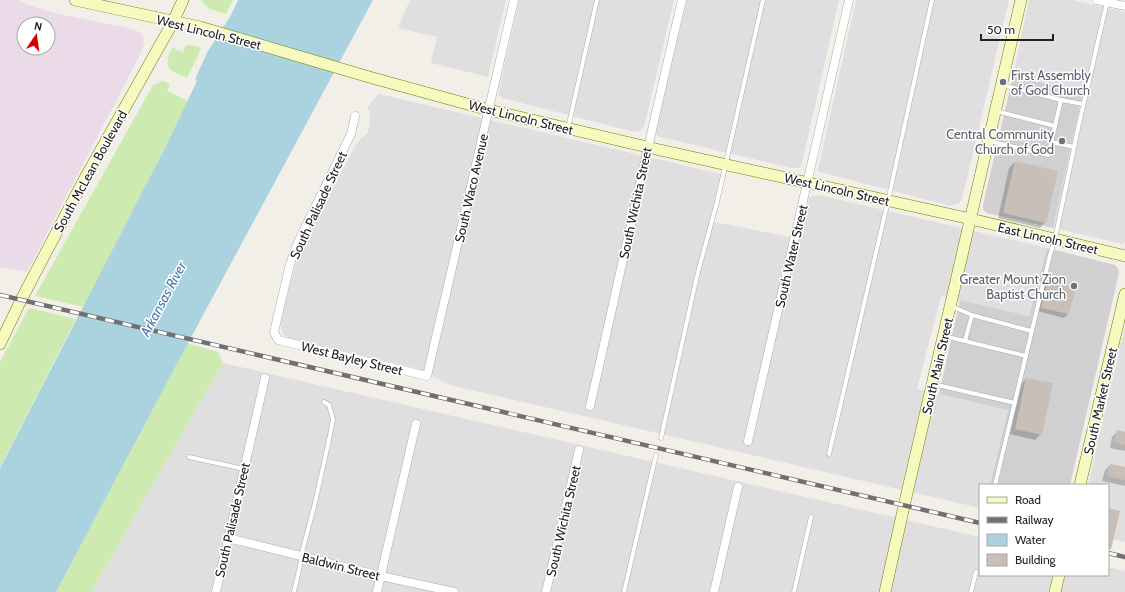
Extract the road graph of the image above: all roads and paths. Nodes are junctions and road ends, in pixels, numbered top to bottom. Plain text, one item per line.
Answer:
1 (75, 0) edge
2 (183, 0) edge
3 (514, 0) edge
4 (597, 0) edge
5 (682, 0) edge
6 (763, 0) edge
7 (850, 0) edge
8 (932, 0) edge
9 (1021, 0) edge
10 (1097, 0) edge
11 (1107, 1) edge
12 (1125, 6) edge
13 (173, 22) junction
14 (1002, 85) junction
15 (1061, 100) junction
16 (1083, 104) junction
17 (489, 110) junction
18 (996, 111) junction
19 (355, 116) dead end
20 (1055, 126) junction
21 (568, 128) junction
22 (989, 141) junction
23 (1051, 142) junction
24 (648, 147) junction
25 (1074, 147) junction
26 (725, 164) junction
27 (808, 183) junction
28 (888, 201) junction
29 (971, 219) junction
30 (1055, 239) junction
31 (1125, 256) edge
32 (1125, 294) edge
33 (950, 306) junction
34 (972, 315) junction
35 (1031, 331) junction
36 (3, 332) edge
37 (943, 336) junction
38 (278, 340) joint
39 (965, 341) junction
40 (0, 344) edge
41 (1026, 356) junction
42 (427, 376) joint
43 (265, 378) dead end
44 (932, 384) junction
45 (324, 402) dead end
46 (1014, 402) junction
47 (590, 406) dead end
48 (416, 424) dead end
49 (661, 438) dead end
50 (748, 441) dead end
51 (579, 450) dead end
52 (829, 454) dead end
53 (189, 456) dead end
54 (656, 456) dead end
55 (244, 468) junction
56 (996, 484) edge
57 (1080, 484) edge
58 (738, 487) dead end
59 (811, 517) dead end
60 (228, 538) junction
61 (301, 556) junction
62 (976, 572) dead end
63 (381, 576) junction
64 (1059, 576) edge
65 (216, 592) edge
66 (294, 592) edge
67 (377, 592) edge
68 (454, 592) edge
69 (546, 592) edge
70 (624, 592) edge
71 (714, 592) edge
72 (794, 592) edge
73 (885, 592) edge
74 (971, 592) edge
75 (1056, 592) edge

1 - 13 street, West Lincoln Street
2 - 13 street, South McLean Boulevard
3 - 17 street, South Waco Avenue
4 - 21 lane
5 - 24 street, South Wichita Street
6 - 26 lane
7 - 27 street, South Water Street
8 - 28 lane
9 - 14 street, South Main Street
10 - 11 street
11 - 12 street
11 - 16 lane
13 - 17 street, West Lincoln Street
13 - 36 street, South McLean Boulevard
14 - 15 lane
14 - 18 street, South Main Street
15 - 16 lane
15 - 20 lane
16 - 25 lane
17 - 21 street, West Lincoln Street
17 - 42 street, South Waco Avenue
18 - 20 lane
18 - 22 street, South Main Street
19 - 38 street, South Palisade Street
20 - 23 lane
21 - 24 street, West Lincoln Street
22 - 23 lane
22 - 29 street, South Main Street
23 - 25 lane
24 - 26 street, West Lincoln Street
24 - 47 street, South Wichita Street
25 - 30 lane
26 - 27 street, West Lincoln Street
26 - 49 lane
27 - 28 street, West Lincoln Street
27 - 50 street, South Water Street
28 - 29 street, West Lincoln Street
28 - 52 lane
29 - 30 street, East Lincoln Street
29 - 33 street, South Main Street
30 - 31 street, East Lincoln Street
30 - 35 lane
32 - 57 street, South Market Street
33 - 34 lane
33 - 37 street, South Main Street
34 - 35 lane
34 - 39 lane
35 - 41 lane
36 - 40 street, South McLean Boulevard
37 - 39 lane
37 - 44 street, South Main Street
38 - 42 street, West Bayley Street
39 - 41 lane
41 - 46 lane
43 - 55 street, South Palisade Street
44 - 46 lane
44 - 73 street, South Main Street
45 - 61 lane
46 - 56 lane
48 - 63 street
51 - 69 street, South Wichita Street
53 - 55 lane
54 - 70 lane
55 - 60 street, South Palisade Street
58 - 71 street
59 - 72 lane
60 - 61 street, Baldwin Street
60 - 65 street, South Palisade Street
61 - 63 street, Baldwin Street
61 - 66 lane
62 - 74 lane
63 - 67 street
63 - 68 street, Baldwin Street
64 - 75 street

